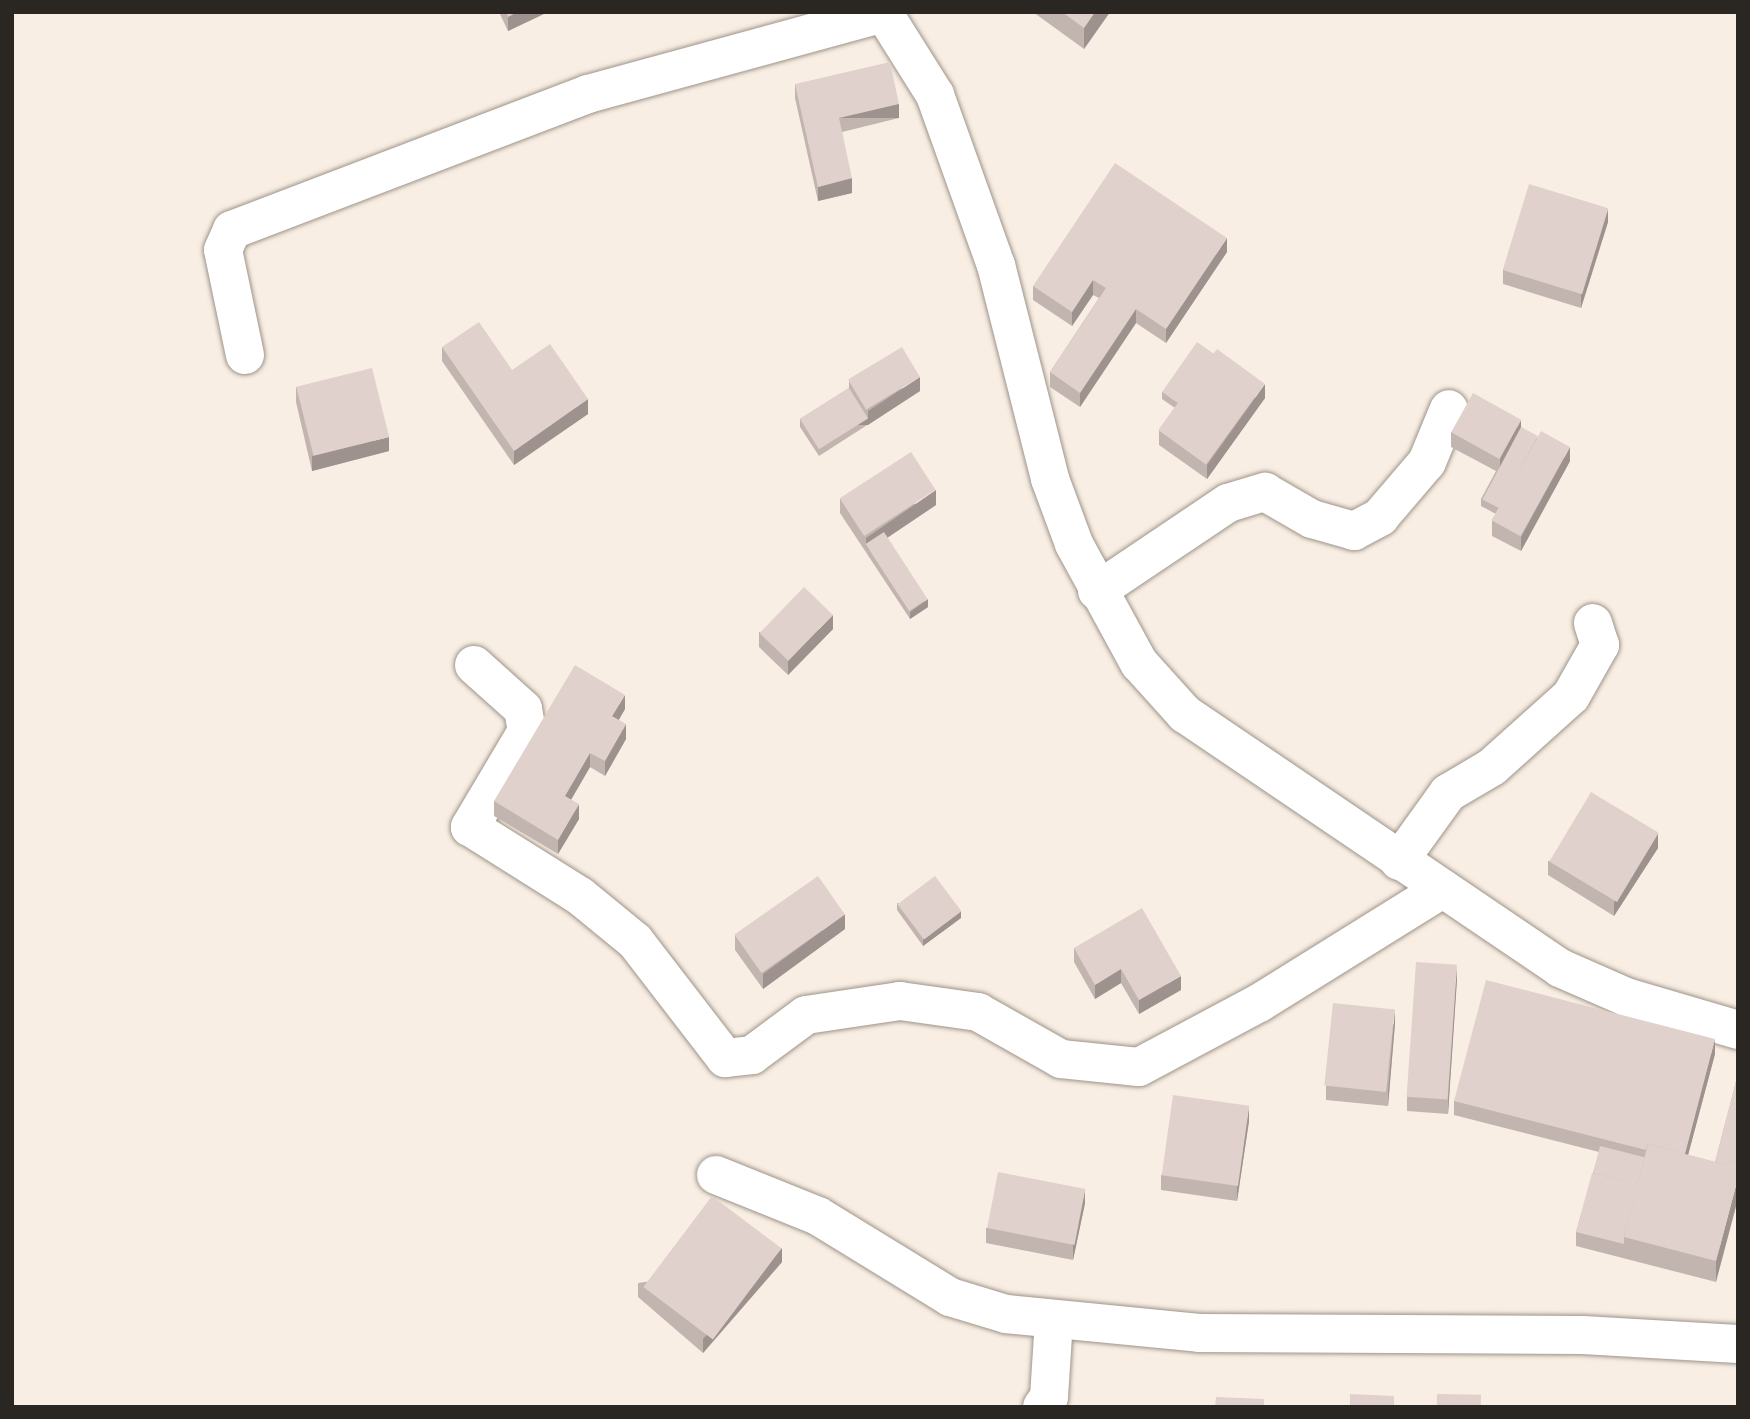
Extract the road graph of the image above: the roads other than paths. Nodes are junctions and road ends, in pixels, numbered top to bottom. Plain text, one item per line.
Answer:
1 (883, 13) edge
2 (245, 355) dead end
3 (1449, 409) dead end
4 (1097, 591) junction
5 (1593, 624) dead end
6 (474, 665) dead end
7 (1399, 861) junction
8 (1442, 889) junction
9 (1738, 1030) edge
10 (716, 1175) dead end
11 (1054, 1319) junction
12 (1738, 1344) edge
13 (1042, 1407) edge

1 - 2 street
1 - 4 street
3 - 4 street
4 - 7 street
5 - 7 street
6 - 8 street
7 - 8 street
8 - 9 street
10 - 11 street
11 - 12 street
11 - 13 street

